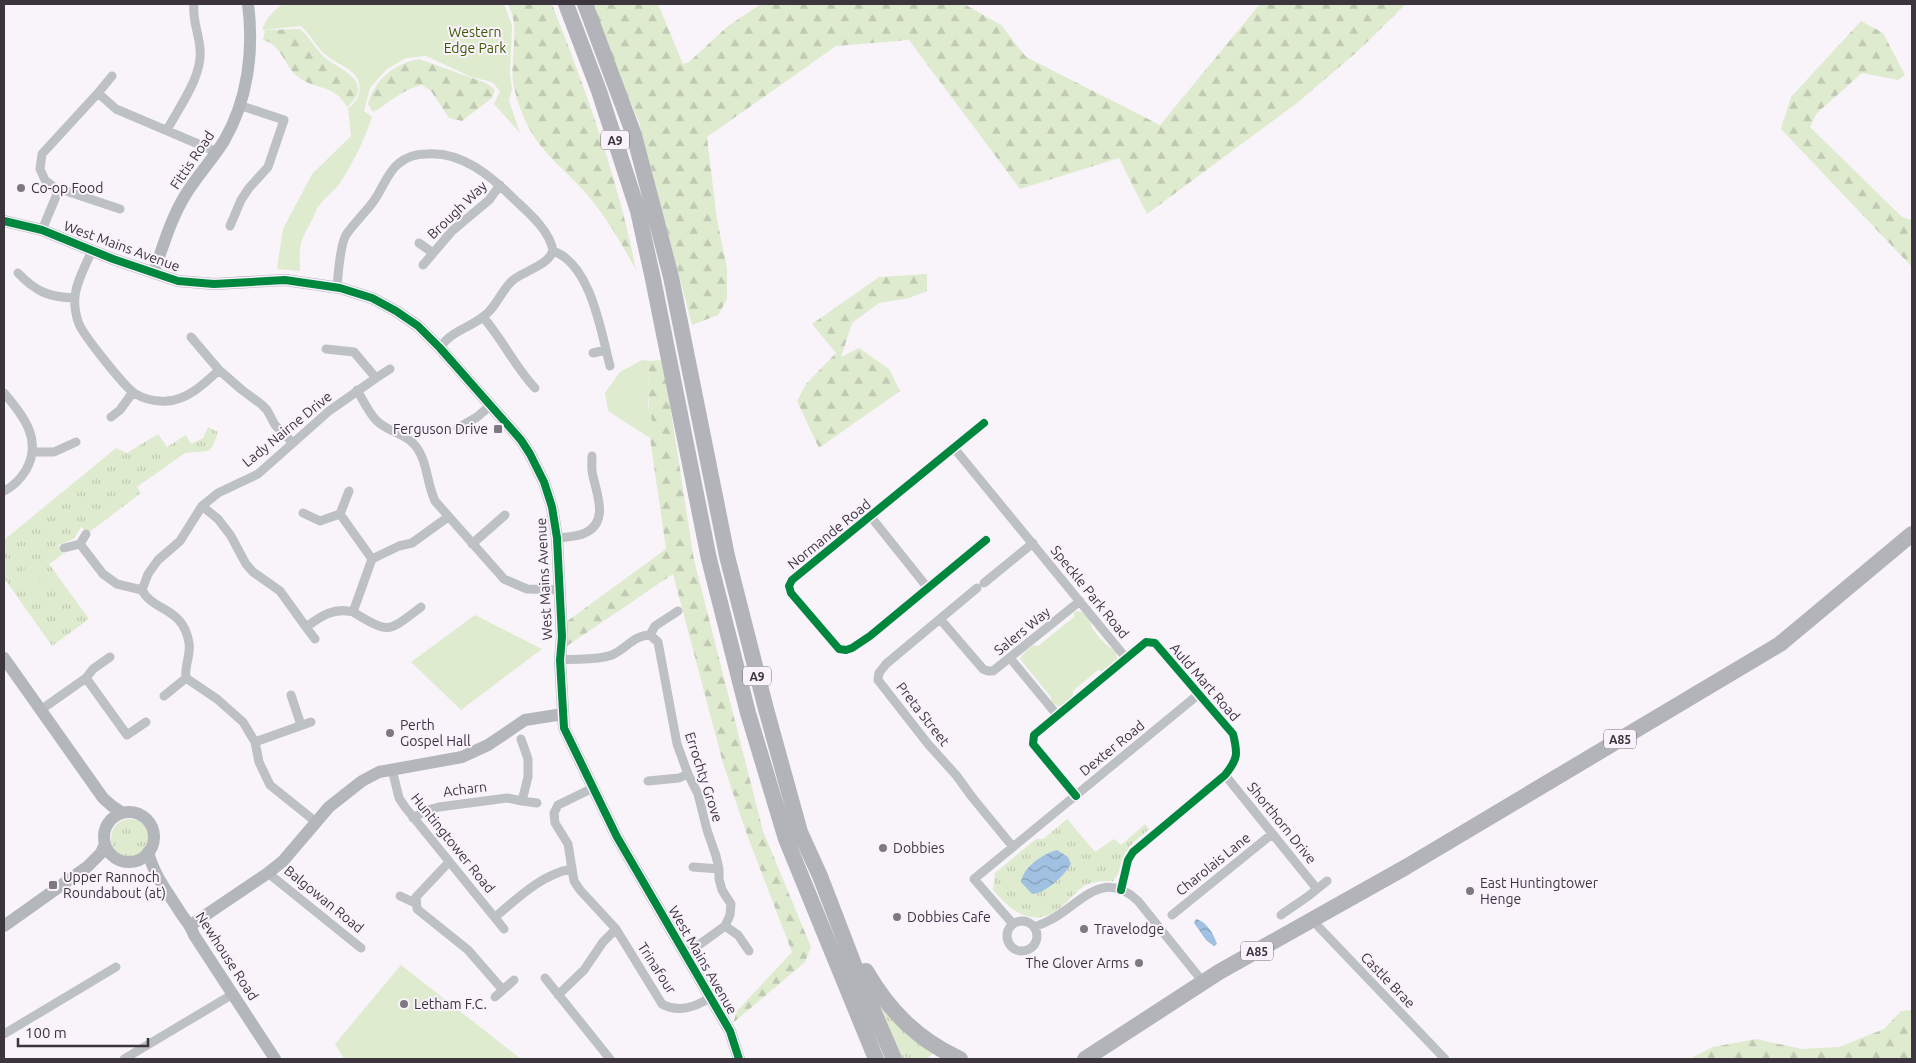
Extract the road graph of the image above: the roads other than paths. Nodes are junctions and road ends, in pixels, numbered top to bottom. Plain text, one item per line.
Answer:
1 (194, 4) edge
2 (248, 4) edge
3 (566, 4) edge
4 (585, 4) edge
5 (112, 76) dead end
6 (98, 93) junction
7 (239, 105) junction
8 (284, 120) junction
9 (294, 123) dead end
10 (167, 130) junction
11 (217, 152) junction
12 (500, 186) junction
13 (54, 187) junction
14 (120, 209) dead end
15 (4, 221) edge
16 (230, 226) dead end
17 (42, 230) junction
18 (419, 243) dead end
19 (92, 250) junction
20 (553, 251) junction
21 (433, 253) junction
22 (423, 264) dead end
23 (18, 272) dead end
24 (154, 272) junction
25 (337, 287) junction
26 (74, 298) junction
27 (484, 317) junction
28 (191, 337) dead end
29 (440, 348) junction
30 (326, 349) dead end
31 (606, 350) junction
32 (593, 353) dead end
33 (610, 366) dead end
34 (390, 369) dead end
35 (219, 370) junction
36 (376, 378) junction
37 (535, 388) dead end
38 (357, 390) junction
39 (133, 392) junction
40 (4, 393) edge
41 (491, 405) junction
42 (111, 417) dead end
43 (984, 423) dead end
44 (458, 428) dead end
45 (76, 442) dead end
46 (293, 444) junction
47 (954, 448) junction
48 (33, 452) junction
49 (592, 456) dead end
50 (4, 491) edge
51 (348, 491) dead end
52 (202, 506) junction
53 (303, 513) dead end
54 (340, 514) junction
55 (506, 516) dead end
56 (448, 517) junction
57 (871, 517) junction
58 (86, 534) dead end
59 (1912, 534) edge
60 (557, 538) junction
61 (986, 540) dead end
62 (1033, 543) junction
63 (80, 544) junction
64 (472, 544) junction
65 (64, 548) dead end
66 (372, 559) junction
67 (981, 586) joint
68 (927, 587) junction
69 (142, 590) junction
70 (560, 590) junction
71 (1080, 601) junction
72 (421, 607) dead end
73 (678, 611) dead end
74 (353, 612) junction
75 (940, 619) junction
76 (306, 626) junction
77 (650, 635) junction
78 (314, 639) dead end
79 (110, 657) dead end
80 (4, 658) edge
81 (1010, 658) junction
82 (1126, 658) junction
83 (560, 660) junction
84 (86, 678) junction
85 (186, 678) junction
86 (1199, 694) junction
87 (164, 696) dead end
88 (291, 696) dead end
89 (42, 709) junction
90 (563, 714) junction
91 (1057, 715) junction
92 (146, 722) dead end
93 (521, 739) dead end
94 (255, 742) junction
95 (394, 769) junction
96 (688, 774) junction
97 (1225, 775) junction
98 (648, 781) dead end
99 (592, 788) junction
100 (1076, 796) junction
101 (522, 801) junction
102 (537, 803) dead end
103 (118, 816) junction
104 (413, 818) junction
105 (316, 822) junction
106 (1272, 834) junction
107 (105, 844) junction
108 (1013, 847) junction
109 (148, 852) junction
110 (114, 857) junction
111 (133, 862) junction
112 (449, 862) junction
113 (87, 867) junction
114 (693, 867) dead end
115 (572, 869) junction
116 (719, 869) junction
117 (153, 870) junction
118 (268, 873) junction
119 (1327, 881) dead end
120 (1317, 889) junction
121 (1121, 890) junction
122 (400, 896) dead end
123 (415, 903) junction
124 (1172, 915) dead end
125 (1281, 915) dead end
126 (495, 916) junction
127 (1312, 920) junction
128 (837, 922) junction
129 (1013, 924) junction
130 (191, 925) junction
131 (4, 926) edge
132 (726, 926) junction
133 (1034, 927) junction
134 (504, 929) dead end
135 (616, 929) junction
136 (361, 948) dead end
137 (749, 951) dead end
138 (685, 955) junction
139 (116, 967) dead end
140 (544, 978) dead end
141 (514, 980) dead end
142 (1203, 982) junction
143 (502, 989) junction
144 (233, 994) junction
145 (558, 995) junction
146 (496, 997) dead end
147 (710, 997) junction
148 (4, 1034) edge
149 (1122, 1036) junction
150 (124, 1059) edge
151 (276, 1059) edge
152 (610, 1059) edge
153 (739, 1059) edge
154 (876, 1059) edge
155 (894, 1059) edge
156 (960, 1059) edge
157 (1085, 1059) edge
158 (1097, 1059) edge
159 (1446, 1059) edge

1 - 10 street
2 - 7 street, Fittis Road
3 - 154 highway, A9
4 - 128 highway, A9
5 - 6 street
6 - 10 street
6 - 13 street
7 - 8 street
7 - 11 street, Fittis Road
8 - 9 street
8 - 16 street
10 - 11 street
11 - 24 street, Fittis Road
12 - 20 street
12 - 21 street, Brough Way
12 - 25 street
13 - 14 street
13 - 17 street
15 - 17 street, West Mains Avenue
17 - 19 street, West Mains Avenue
18 - 21 street, Brough Way
19 - 24 street, West Mains Avenue
19 - 26 street
20 - 27 street
20 - 31 street
21 - 22 street, Brough Way
23 - 26 street
24 - 25 street, West Mains Avenue
25 - 29 street, West Mains Avenue
26 - 39 street
27 - 29 street
27 - 37 street
28 - 35 street
29 - 41 street, West Mains Avenue
30 - 36 street
31 - 32 street
31 - 33 street
34 - 36 street, Lady Nairne Drive
35 - 39 street
35 - 46 street
36 - 38 street, Lady Nairne Drive
38 - 46 street, Lady Nairne Drive
38 - 56 street
39 - 42 street
40 - 48 street
41 - 44 street
41 - 60 street, West Mains Avenue
43 - 47 street, Normande Road
45 - 48 street
46 - 52 street, Lady Nairne Drive
47 - 57 street, Normande Road
47 - 62 street, Speckle Park Road
48 - 50 street
49 - 60 street
51 - 54 street
52 - 69 street, Lady Nairne Drive
52 - 76 street
53 - 54 street
54 - 66 street
55 - 64 street
56 - 64 street
56 - 66 street
57 - 68 street
57 - 68 street, Normande Road
58 - 63 street
59 - 127 highway, A85
60 - 70 street, West Mains Avenue
61 - 68 street, Normande Road
62 - 67 street, Speckle Park Road
62 - 71 street, Speckle Park Road
63 - 65 street
63 - 69 street
64 - 70 street
66 - 74 street
67 - 75 street, Preta Street
69 - 85 street
70 - 83 street, West Mains Avenue
71 - 81 street, Salers Way
71 - 82 street, Speckle Park Road
72 - 74 street
73 - 77 street
74 - 76 street
75 - 81 street, Salers Way
75 - 108 street, Preta Street
76 - 78 street
77 - 83 street
77 - 96 street, Errochty Grove
79 - 84 street
80 - 89 street
81 - 91 street
82 - 86 street, Auld Mart Road
82 - 91 street, Auld Mart Road
83 - 90 street, West Mains Avenue
84 - 89 street
84 - 92 street
85 - 87 street
85 - 94 street
86 - 97 street, Auld Mart Road
86 - 100 street, Dexter Road
88 - 94 street
89 - 103 street
90 - 95 street, Balgowan Road
90 - 99 street, West Mains Avenue
91 - 100 street, Auld Mart Road
93 - 101 street
94 - 105 street
95 - 104 street, Huntingtower Road
95 - 105 street, Balgowan Road
96 - 98 street
96 - 116 street, Errochty Grove
97 - 106 street, Shorthorn Drive
97 - 121 street, Auld Mart Road
99 - 115 street, Trinafour
99 - 138 street, West Mains Avenue
100 - 108 street, Dexter Road
101 - 102 street, Acharn
101 - 104 street, Acharn
103 - 107 street
103 - 109 street
104 - 112 street, Huntingtower Road
105 - 118 street, Balgowan Road
106 - 120 street, Shorthorn Drive
106 - 124 street, Charolais Lane
107 - 110 street
107 - 113 street
108 - 129 street, Dexter Road
109 - 111 street
109 - 117 street, Newhouse Road
110 - 111 street
110 - 113 street
111 - 117 street
112 - 123 street
112 - 126 street, Huntingtower Road
113 - 131 street
114 - 116 street
115 - 126 street
115 - 135 street, Trinafour
116 - 132 street, Errochty Grove
117 - 130 street, Newhouse Road
118 - 130 street, Balgowan Road
118 - 136 street, Balgowan Road
119 - 120 street
120 - 125 street
121 - 133 street
121 - 142 street
122 - 123 street
123 - 143 street
126 - 134 street, Huntingtower Road
127 - 142 highway, A85
127 - 159 street, Castle Brae
128 - 155 highway, A9
128 - 156 highway, A9
129 - 133 street
129 - 133 street
130 - 144 street, Newhouse Road
132 - 137 street
132 - 138 street
135 - 145 street
135 - 147 street, Trinafour
138 - 147 street, West Mains Avenue
139 - 148 street
140 - 145 street
141 - 143 street
142 - 149 highway, A85
143 - 146 street
144 - 150 street
144 - 151 street, Newhouse Road
145 - 152 street
147 - 153 street, West Mains Avenue
149 - 157 highway, A85
149 - 158 highway, A85

